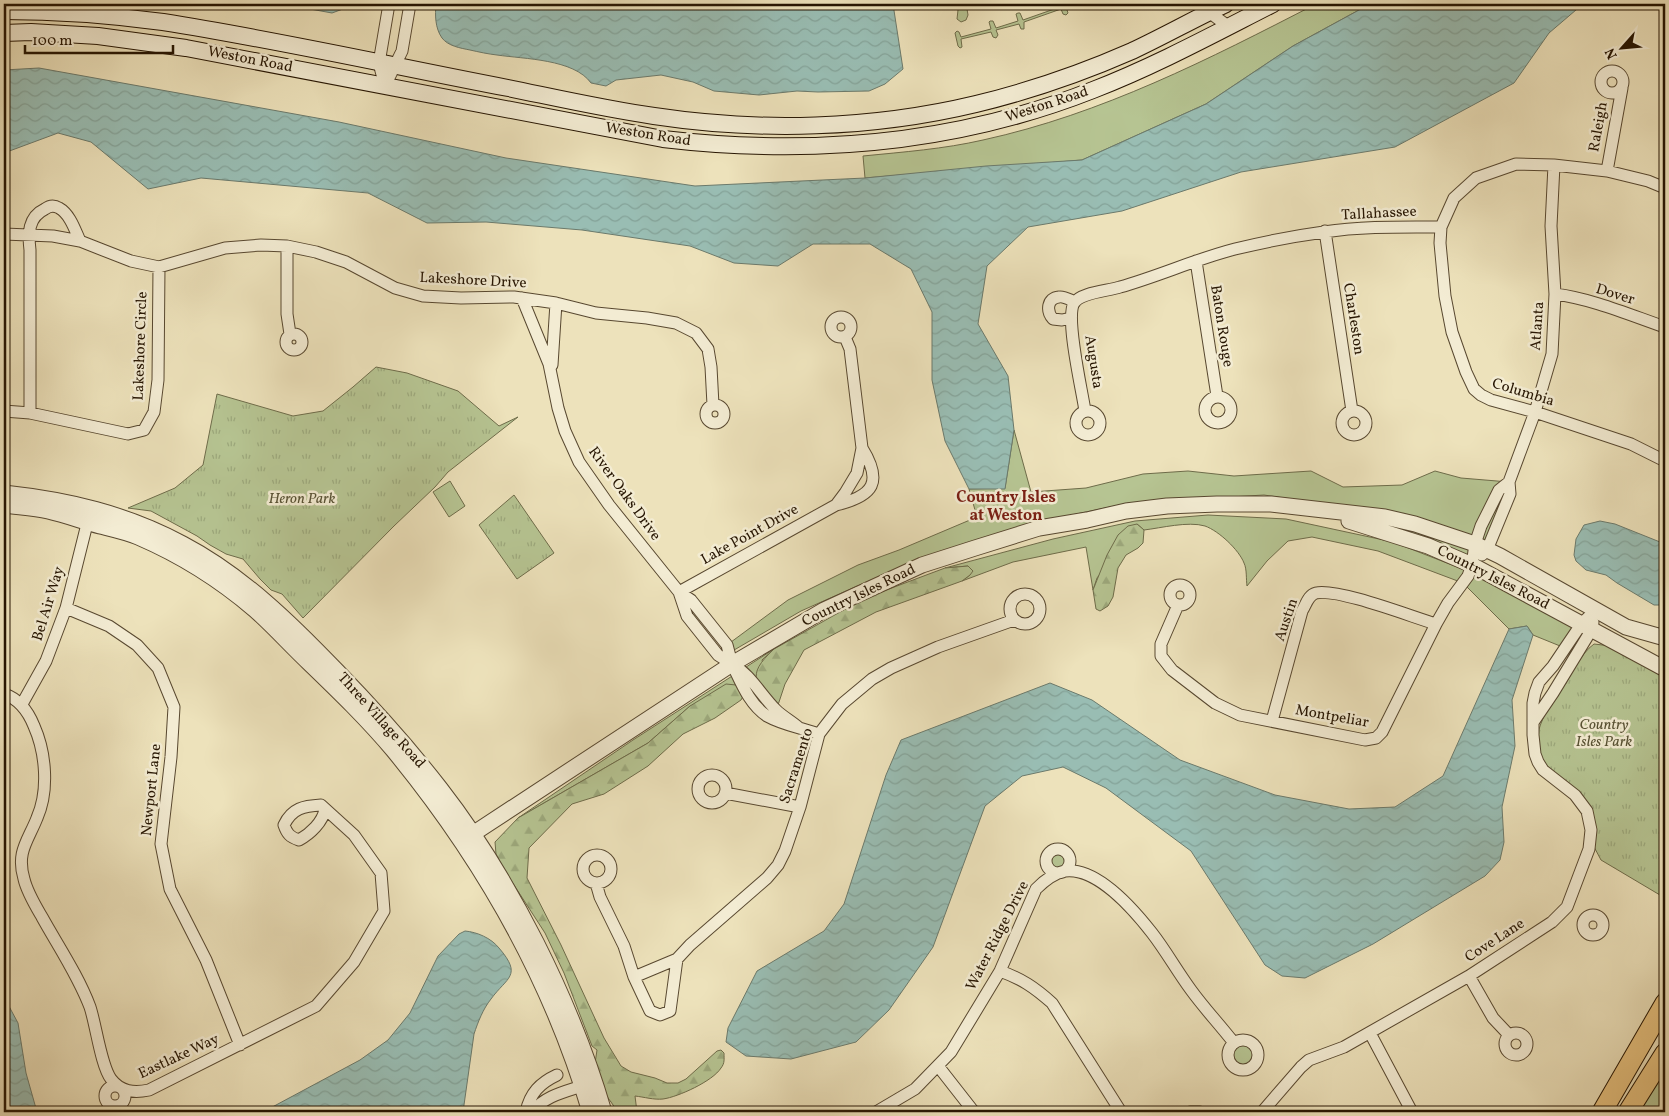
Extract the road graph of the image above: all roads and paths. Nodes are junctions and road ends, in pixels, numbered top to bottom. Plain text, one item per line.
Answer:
1 (389, 4) edge
2 (410, 4) edge
3 (1227, 4) edge
4 (1273, 4) edge
5 (1207, 8) edge
6 (4, 11) edge
7 (1229, 26) junction
8 (4, 33) edge
9 (387, 65) junction
10 (385, 86) junction
11 (1622, 88) dead end
12 (1554, 165) junction
13 (1606, 171) junction
14 (1665, 188) edge
15 (1441, 227) junction
16 (1325, 231) junction
17 (4, 234) edge
18 (28, 234) junction
19 (80, 241) junction
20 (287, 246) junction
21 (1196, 261) junction
22 (158, 267) junction
23 (1555, 294) junction
24 (522, 298) junction
25 (1074, 302) junction
26 (556, 303) junction
27 (1071, 318) junction
28 (1665, 327) edge
29 (290, 334) dead end
30 (845, 337) dead end
31 (552, 377) junction
32 (1217, 396) dead end
33 (713, 405) dead end
34 (4, 411) edge
35 (1085, 411) dead end
36 (1352, 411) dead end
37 (1535, 412) junction
38 (30, 413) junction
39 (862, 448) junction
40 (1665, 461) edge
41 (4, 493) edge
42 (4, 505) edge
43 (836, 505) junction
44 (91, 507) junction
45 (1312, 510) junction
46 (88, 522) junction
47 (1481, 547) junction
48 (1472, 566) junction
49 (679, 592) junction
50 (1178, 605) dead end
51 (66, 608) junction
52 (1596, 610) junction
53 (1014, 620) dead end
54 (1436, 624) junction
55 (1587, 626) junction
56 (1665, 638) edge
57 (732, 664) junction
58 (1665, 669) edge
59 (4, 694) edge
60 (22, 704) junction
61 (1272, 721) junction
62 (1534, 721) junction
63 (819, 734) junction
64 (725, 794) dead end
65 (800, 807) junction
66 (325, 808) dead end
67 (467, 838) junction
68 (596, 883) dead end
69 (1567, 907) junction
70 (1583, 920) dead end
71 (677, 959) junction
72 (1000, 971) junction
73 (1469, 976) junction
74 (634, 977) junction
75 (1665, 1003) edge
76 (1370, 1033) junction
77 (1509, 1035) dead end
78 (1234, 1043) dead end
79 (240, 1045) junction
80 (1665, 1054) edge
81 (589, 1064) junction
82 (938, 1066) junction
83 (557, 1075) dead end
84 (582, 1086) junction
85 (526, 1112) edge
86 (532, 1112) edge
87 (590, 1112) edge
88 (604, 1112) edge
89 (876, 1112) edge
90 (974, 1112) edge
91 (1121, 1112) edge
92 (1190, 1112) edge
93 (1200, 1112) edge
94 (1262, 1112) edge
95 (1412, 1112) edge
96 (1602, 1112) edge
97 (1628, 1112) edge

1 - 9 street
2 - 9 street
3 - 5 main road, Weston Road
3 - 7 street
4 - 7 main road, Weston Road
5 - 7 street
5 - 9 main road, Weston Road
6 - 9 main road, Weston Road
7 - 10 main road, Weston Road
8 - 10 main road, Weston Road
9 - 10 street
11 - 13 street, Raleigh
12 - 13 street
12 - 15 street
12 - 23 street, Atlanta
13 - 14 street
15 - 16 street, Tallahassee
15 - 37 street, Columbia
16 - 21 street, Tallahassee
16 - 36 street, Charleston
17 - 18 street, Lakeshore Drive
18 - 19 street, Lakeshore Drive
18 - 19 street
18 - 38 street
19 - 22 street, Lakeshore Drive
20 - 22 street, Lakeshore Drive
20 - 24 street, Lakeshore Drive
20 - 29 street
21 - 25 street, Tallahassee
21 - 32 street, Baton Rouge
22 - 38 street, Lakeshore Circle
23 - 28 street, Dover
23 - 37 street, Atlanta
24 - 26 street, Lakeshore Drive
24 - 31 street, River Oaks Drive
25 - 27 street
25 - 27 street, Tallahassee
26 - 31 street, River Oaks Drive
26 - 33 street, Lakeshore Drive
27 - 35 street, Augusta
30 - 39 street, Lake Point Drive
31 - 49 street, River Oaks Drive
34 - 38 street, Lakeshore Circle
37 - 40 street, Columbia
37 - 47 street, Atlanta
39 - 43 street, Lake Point Drive
39 - 43 street, Lake Point Drive
41 - 44 street, Three Village Road
42 - 46 street, Three Village Road
43 - 49 street, Lake Point Drive
44 - 46 street, Bel Air Way
44 - 67 street, Three Village Road
45 - 47 street, Country Isles Road
45 - 48 street, Country Isles Road
45 - 57 street, Country Isles Road
46 - 51 street, Bel Air Way
46 - 67 street, Three Village Road
47 - 48 street, Atlanta
47 - 52 street, Country Isles Road
48 - 54 street, Montpeliar
48 - 55 street, Country Isles Road
49 - 57 street, River Oaks Drive
50 - 61 street, Montpeliar
51 - 60 street, Bel Air Way
51 - 79 street, Newport Lane
52 - 55 street, Cove Lane
52 - 56 street, Country Isles Road
53 - 63 street, Sacramento
54 - 61 street, Montpeliar
54 - 61 street, Austin
55 - 58 street, Country Isles Road
55 - 62 street, Cove Lane
55 - 62 street, Cove Lane
57 - 63 street, River Oaks Drive
57 - 67 street, Country Isles Road
59 - 60 street
60 - 79 street, Eastlake Way
62 - 69 street, Cove Lane
63 - 65 street, Sacramento
64 - 65 street
65 - 71 street, Sacramento
66 - 79 street, Eastlake Way
67 - 81 street, Three Village Road
67 - 84 street, Three Village Road
68 - 74 street
69 - 70 street
69 - 73 street, Cove Lane
71 - 74 street, Sacramento
71 - 74 street
72 - 78 street, Water Ridge Drive
72 - 82 street, Water Ridge Drive
72 - 91 street
73 - 76 street, Cove Lane
73 - 77 street
75 - 96 main road
76 - 94 street, Cove Lane
76 - 95 street
80 - 97 main road
81 - 84 street
81 - 88 street, Three Village Road
82 - 89 street, Water Ridge Drive
82 - 90 street
83 - 85 street
84 - 86 street
84 - 87 street, Three Village Road
92 - 93 street

